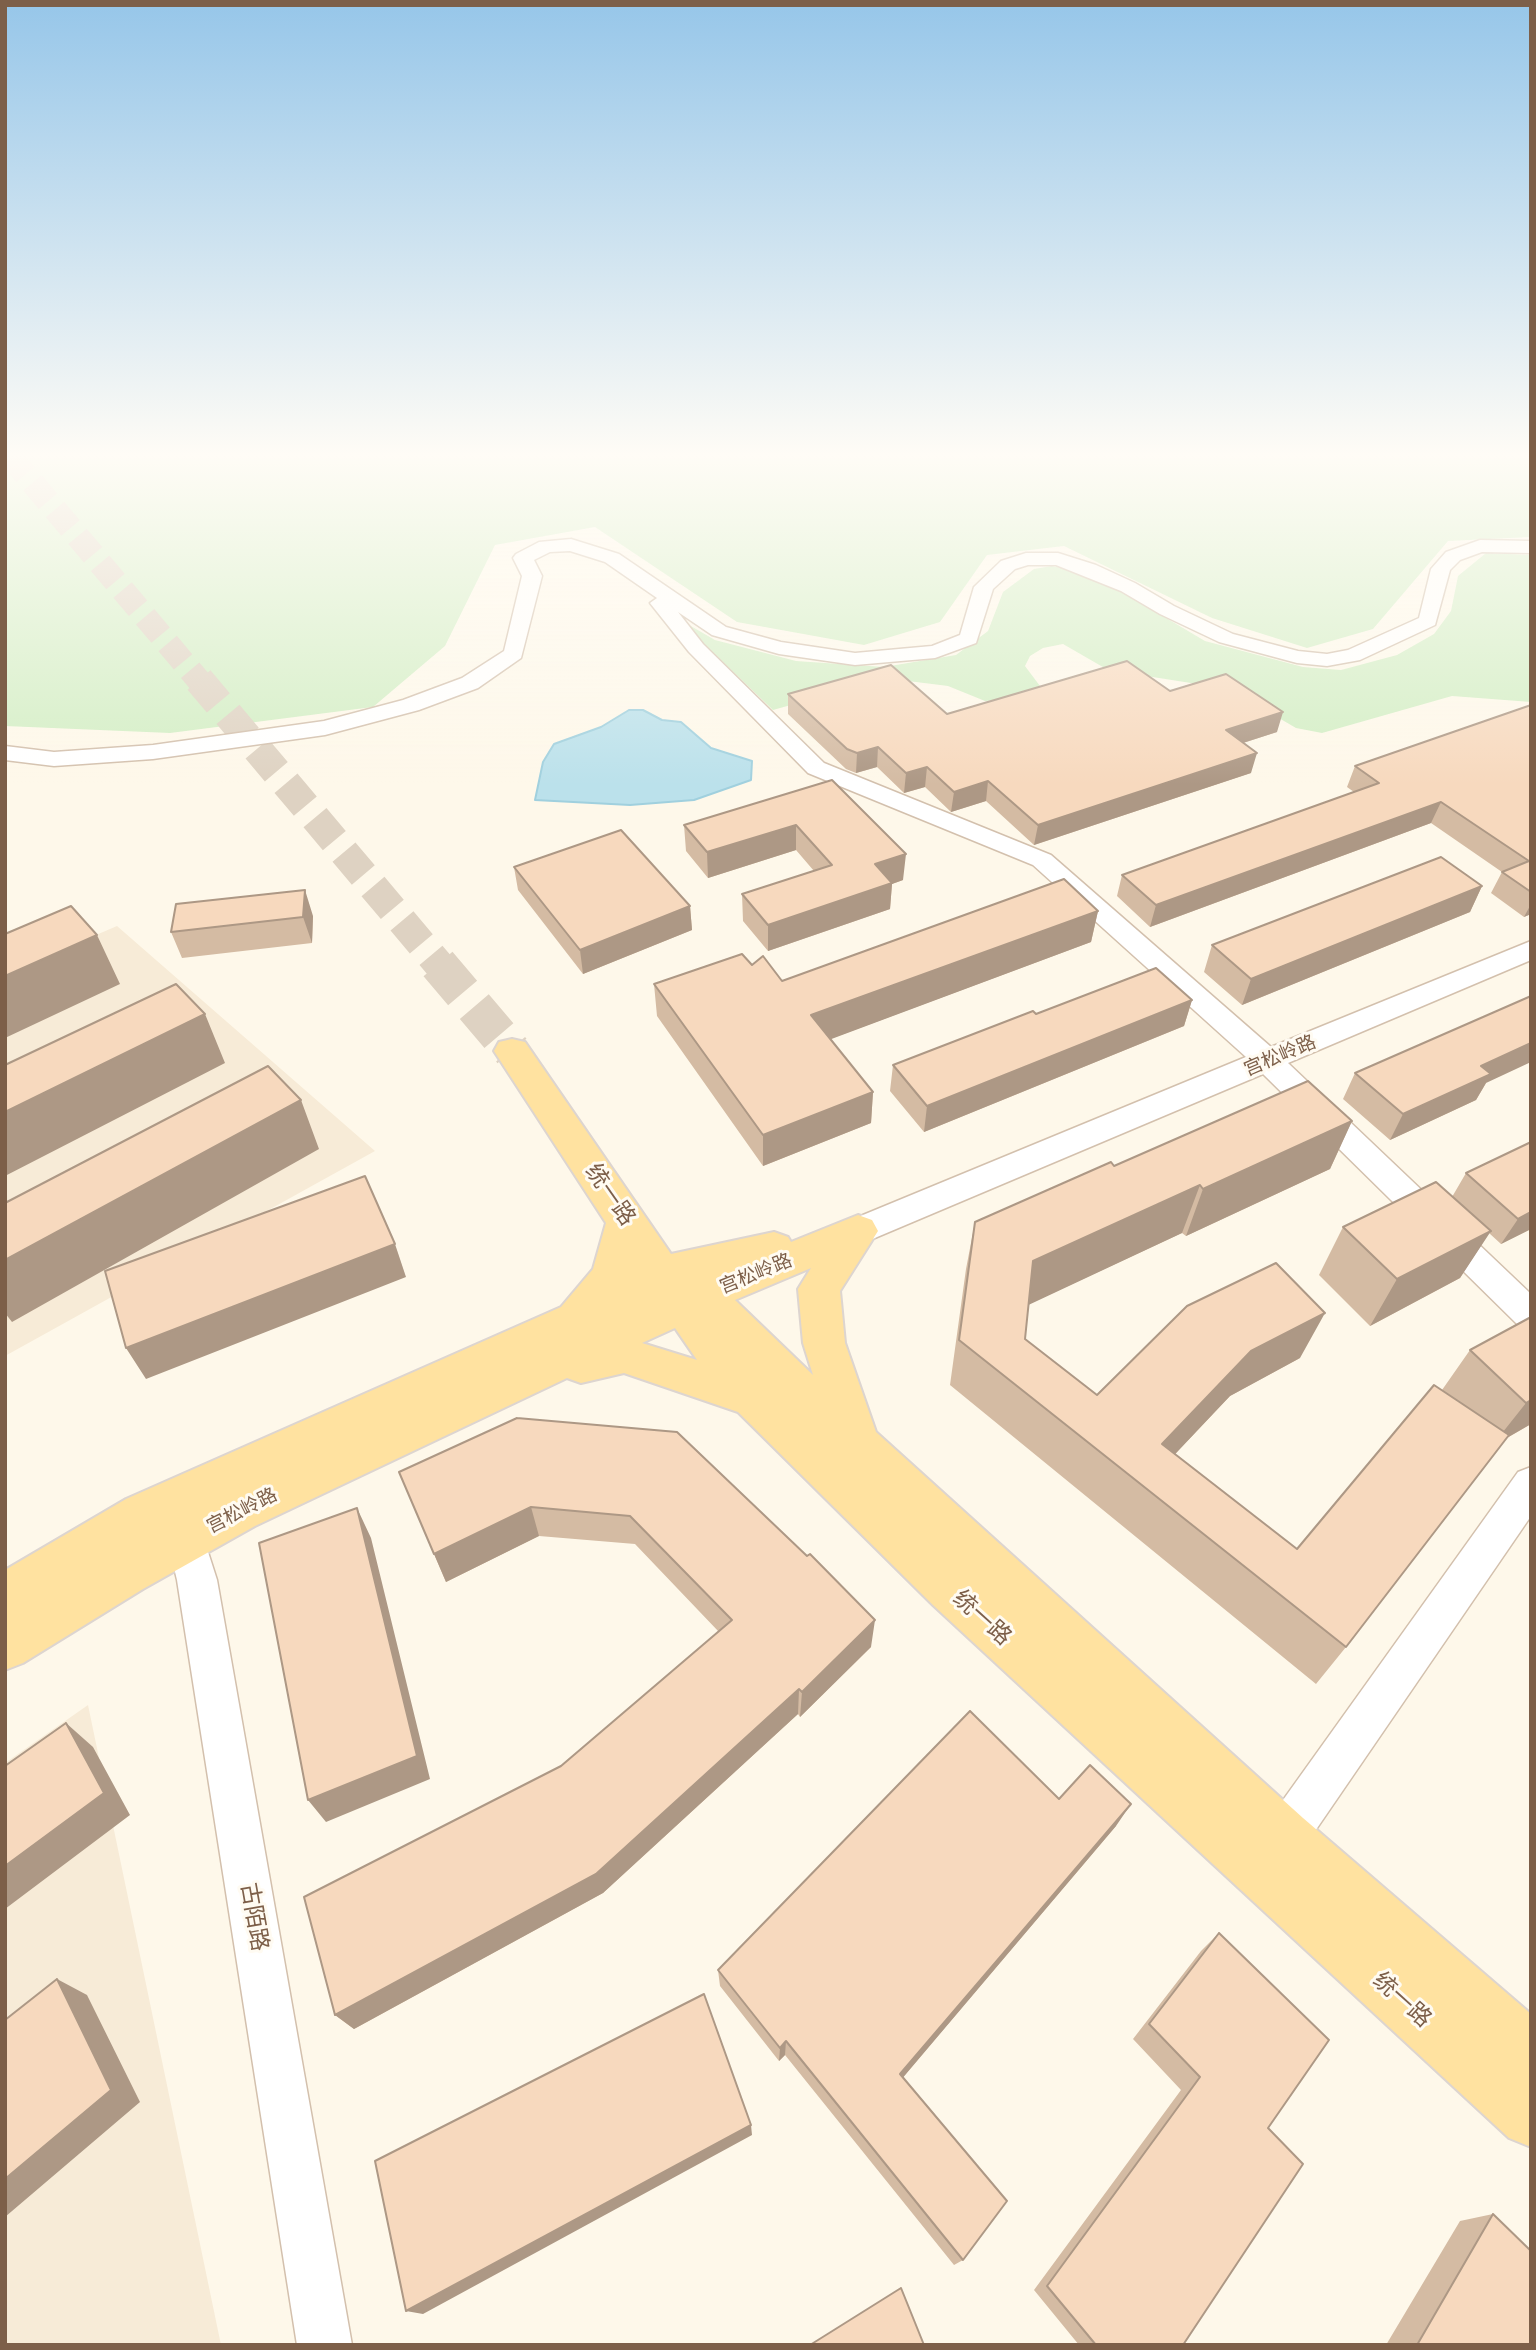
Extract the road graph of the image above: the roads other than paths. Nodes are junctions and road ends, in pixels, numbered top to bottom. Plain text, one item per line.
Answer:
1 (526, 566) edge
2 (621, 566) edge
3 (623, 566) edge
4 (1007, 566) edge
5 (1079, 566) edge
6 (1444, 566) edge
7 (5, 753) edge
8 (1531, 950) edge
9 (1268, 1061) junction
10 (627, 1220) junction
11 (858, 1231) junction
12 (684, 1286) junction
13 (1531, 1316) edge
14 (568, 1324) junction
15 (528, 1378) junction
16 (755, 1399) junction
17 (857, 1443) junction
18 (1531, 1484) edge
19 (143, 1514) junction
20 (186, 1540) junction
21 (5, 1597) edge
22 (5, 1646) edge
23 (1284, 1837) junction
24 (1531, 2054) edge
25 (1531, 2116) edge
26 (325, 2345) edge

1 - 7 street
2 - 9 street
3 - 4 street
5 - 6 street
8 - 9 street, 宫松岭路
9 - 11 street, 宫松岭路
9 - 13 street
10 - 12 main road, 统一路
10 - 12 main road, 统一路
10 - 14 main road
11 - 12 main road, 宫松岭路
11 - 17 main road
12 - 14 main road
12 - 15 main road, 宫松岭路
12 - 16 main road, 统一路
12 - 17 main road, 统一路
14 - 19 main road
15 - 16 main road
15 - 20 main road, 宫松岭路
16 - 25 main road, 统一路
17 - 23 main road, 统一路
18 - 23 street
19 - 20 street
19 - 21 main road
20 - 22 main road, 宫松岭路
20 - 26 street, 古陌路
23 - 24 main road, 统一路

